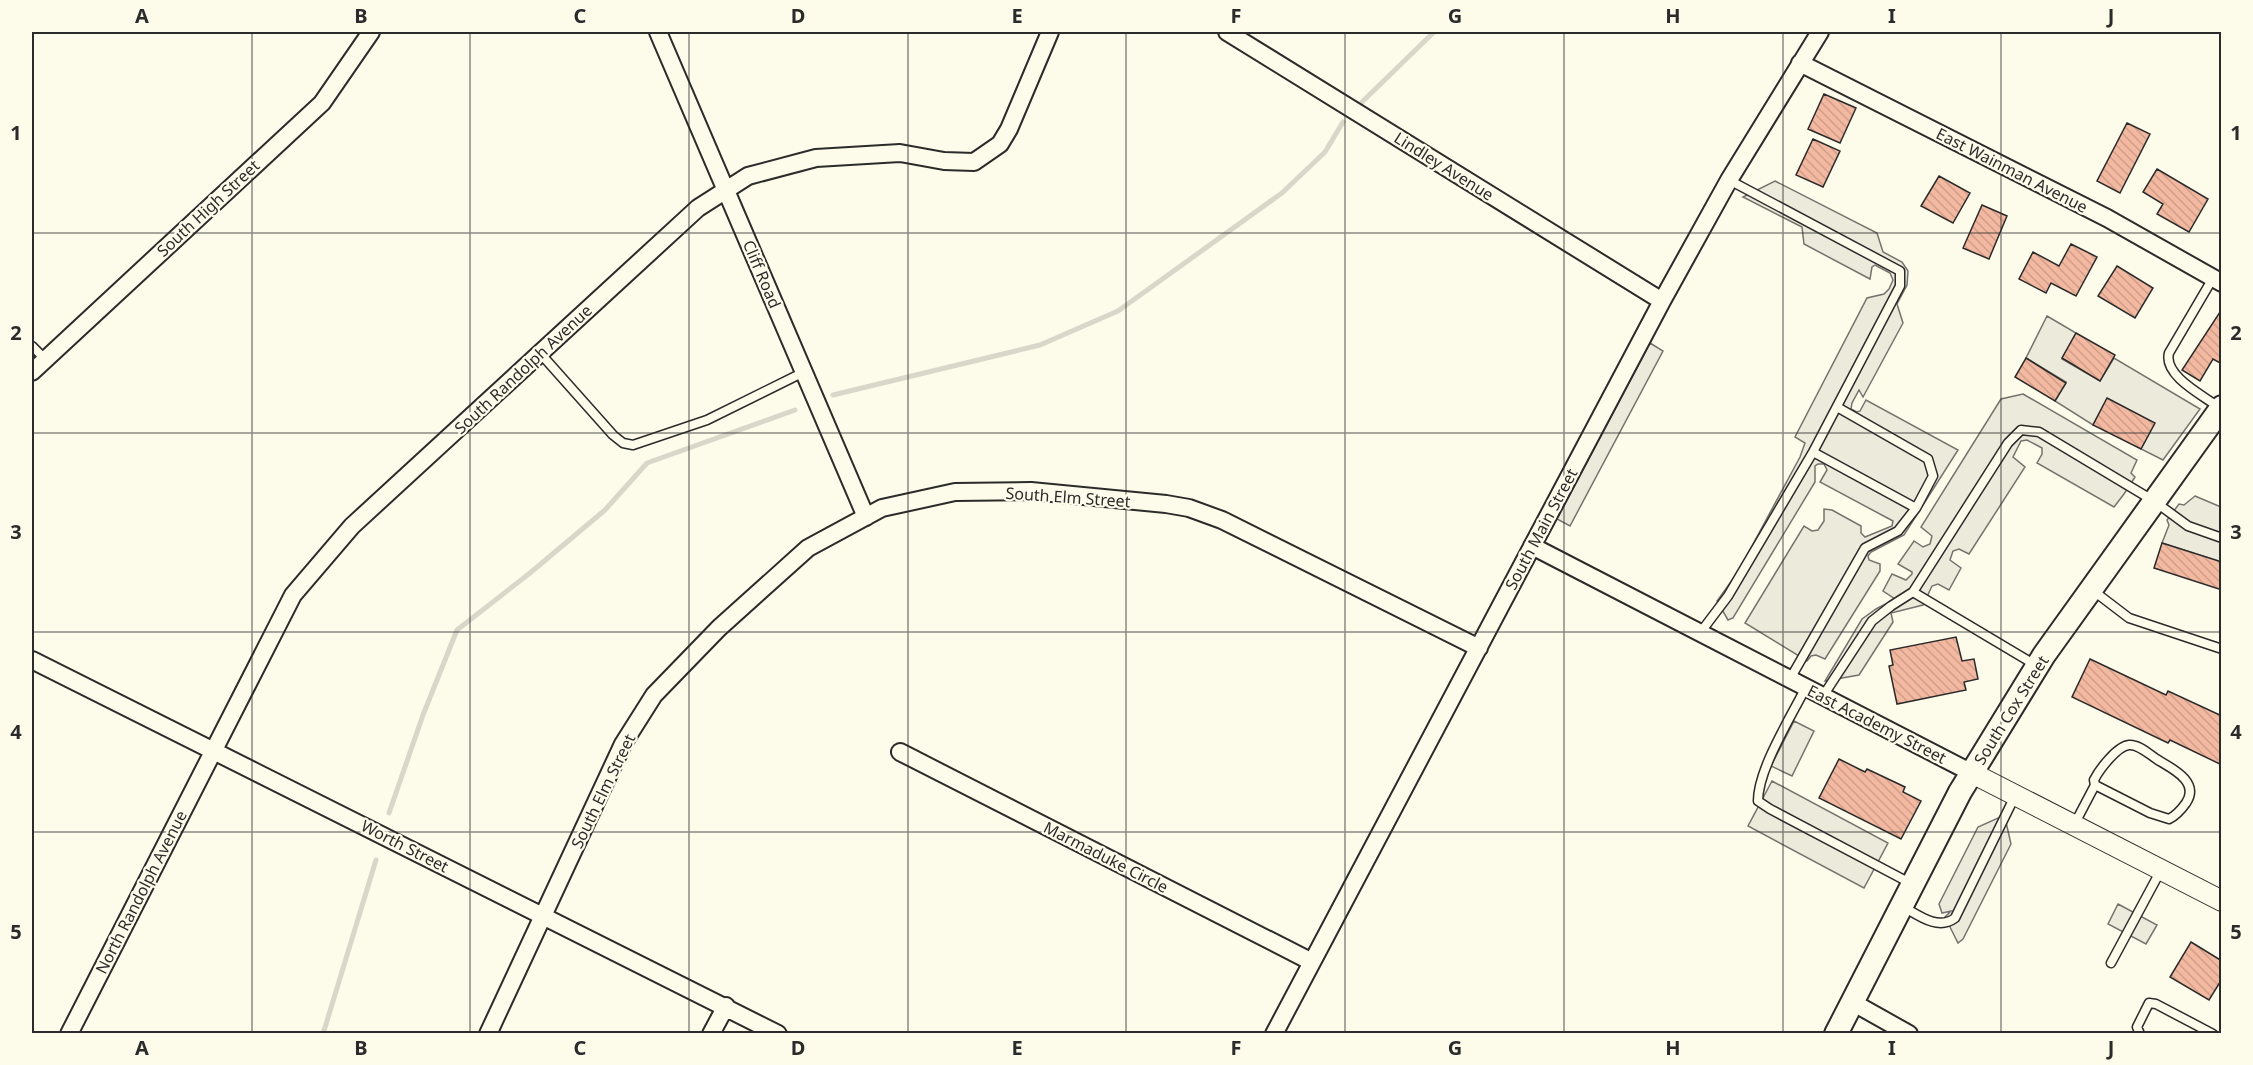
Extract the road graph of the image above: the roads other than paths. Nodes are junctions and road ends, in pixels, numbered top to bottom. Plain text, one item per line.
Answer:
1 (371, 32) edge
2 (658, 32) edge
3 (1050, 32) edge
4 (1227, 32) edge
5 (1820, 32) edge
6 (1800, 63) junction
7 (1729, 180) junction
8 (726, 190) junction
9 (2217, 280) edge
10 (1662, 301) junction
11 (32, 345) edge
12 (540, 353) junction
13 (45, 359) junction
14 (32, 372) edge
15 (804, 372) junction
16 (1837, 407) junction
17 (2220, 410) edge
18 (1813, 452) junction
19 (2154, 501) junction
20 (1916, 508) junction
21 (866, 517) junction
22 (2222, 538) edge
23 (1532, 546) junction
24 (2091, 589) junction
25 (1913, 592) junction
26 (1700, 633) junction
27 (1479, 648) junction
28 (2222, 649) edge
29 (32, 660) edge
30 (2037, 666) junction
31 (1790, 679) junction
32 (1806, 687) junction
33 (1823, 696) junction
34 (214, 751) junction
35 (900, 752) dead end
36 (1972, 773) junction
37 (2095, 785) junction
38 (2015, 795) junction
39 (2074, 825) junction
40 (2161, 870) junction
41 (1912, 884) junction
42 (2222, 901) edge
43 (1901, 905) junction
44 (544, 916) junction
45 (1312, 962) junction
46 (2111, 963) dead end
47 (1852, 1002) junction
48 (726, 1006) junction
49 (69, 1034) edge
50 (488, 1034) edge
51 (711, 1034) edge
52 (778, 1034) edge
53 (1274, 1034) edge
54 (1836, 1034) edge
55 (1909, 1034) edge
56 (2140, 1034) edge
57 (2213, 1034) edge

1 - 13 street, South High Street
2 - 8 street, Cliff Road
3 - 8 street, South Randolph Avenue
4 - 10 street, Lindley Avenue
5 - 6 street, South Main Street
6 - 7 street, South Main Street
6 - 9 street, East Wainman Avenue
7 - 10 street, South Main Street
7 - 16 lane
8 - 12 street, South Randolph Avenue
8 - 15 street, Cliff Road
9 - 17 lane
10 - 23 street, South Main Street
11 - 13 lane
12 - 15 lane
12 - 34 street, South Randolph Avenue
13 - 14 street, South High Street
15 - 21 street, Cliff Road
16 - 18 lane
16 - 20 lane
17 - 19 main road, South Cox Street
18 - 20 lane
18 - 26 lane
19 - 22 lane
19 - 24 main road, South Cox Street
19 - 25 lane
20 - 31 lane
21 - 27 street, South Elm Street
21 - 44 street, South Elm Street
23 - 26 street, East Academy Street
23 - 27 street, South Main Street
24 - 28 lane
24 - 30 main road, South Cox Street
25 - 30 lane
25 - 33 lane
26 - 31 street, East Academy Street
27 - 45 street, South Main Street
29 - 34 street, Worth Street
30 - 36 main road, South Cox Street
31 - 32 street, East Academy Street
32 - 33 street, East Academy Street
32 - 41 lane
33 - 36 street, East Academy Street
34 - 44 street, Worth Street
34 - 49 street, North Randolph Avenue
35 - 45 street, Marmaduke Circle
36 - 38 street, East Academy Street
36 - 41 main road, South Cox Street
37 - 37 lane
37 - 39 lane
38 - 39 street, East Academy Street
38 - 43 lane
39 - 40 street, East Academy Street
40 - 42 street, East Academy Street
40 - 46 lane
41 - 43 main road, South Cox Street
43 - 47 main road, South Cox Street
44 - 48 street, Worth Street
44 - 50 street, South Elm Street
45 - 53 street, South Main Street
47 - 54 main road, South Cox Street
47 - 55 street
48 - 51 street
48 - 52 street, Worth Street
56 - 57 lane

